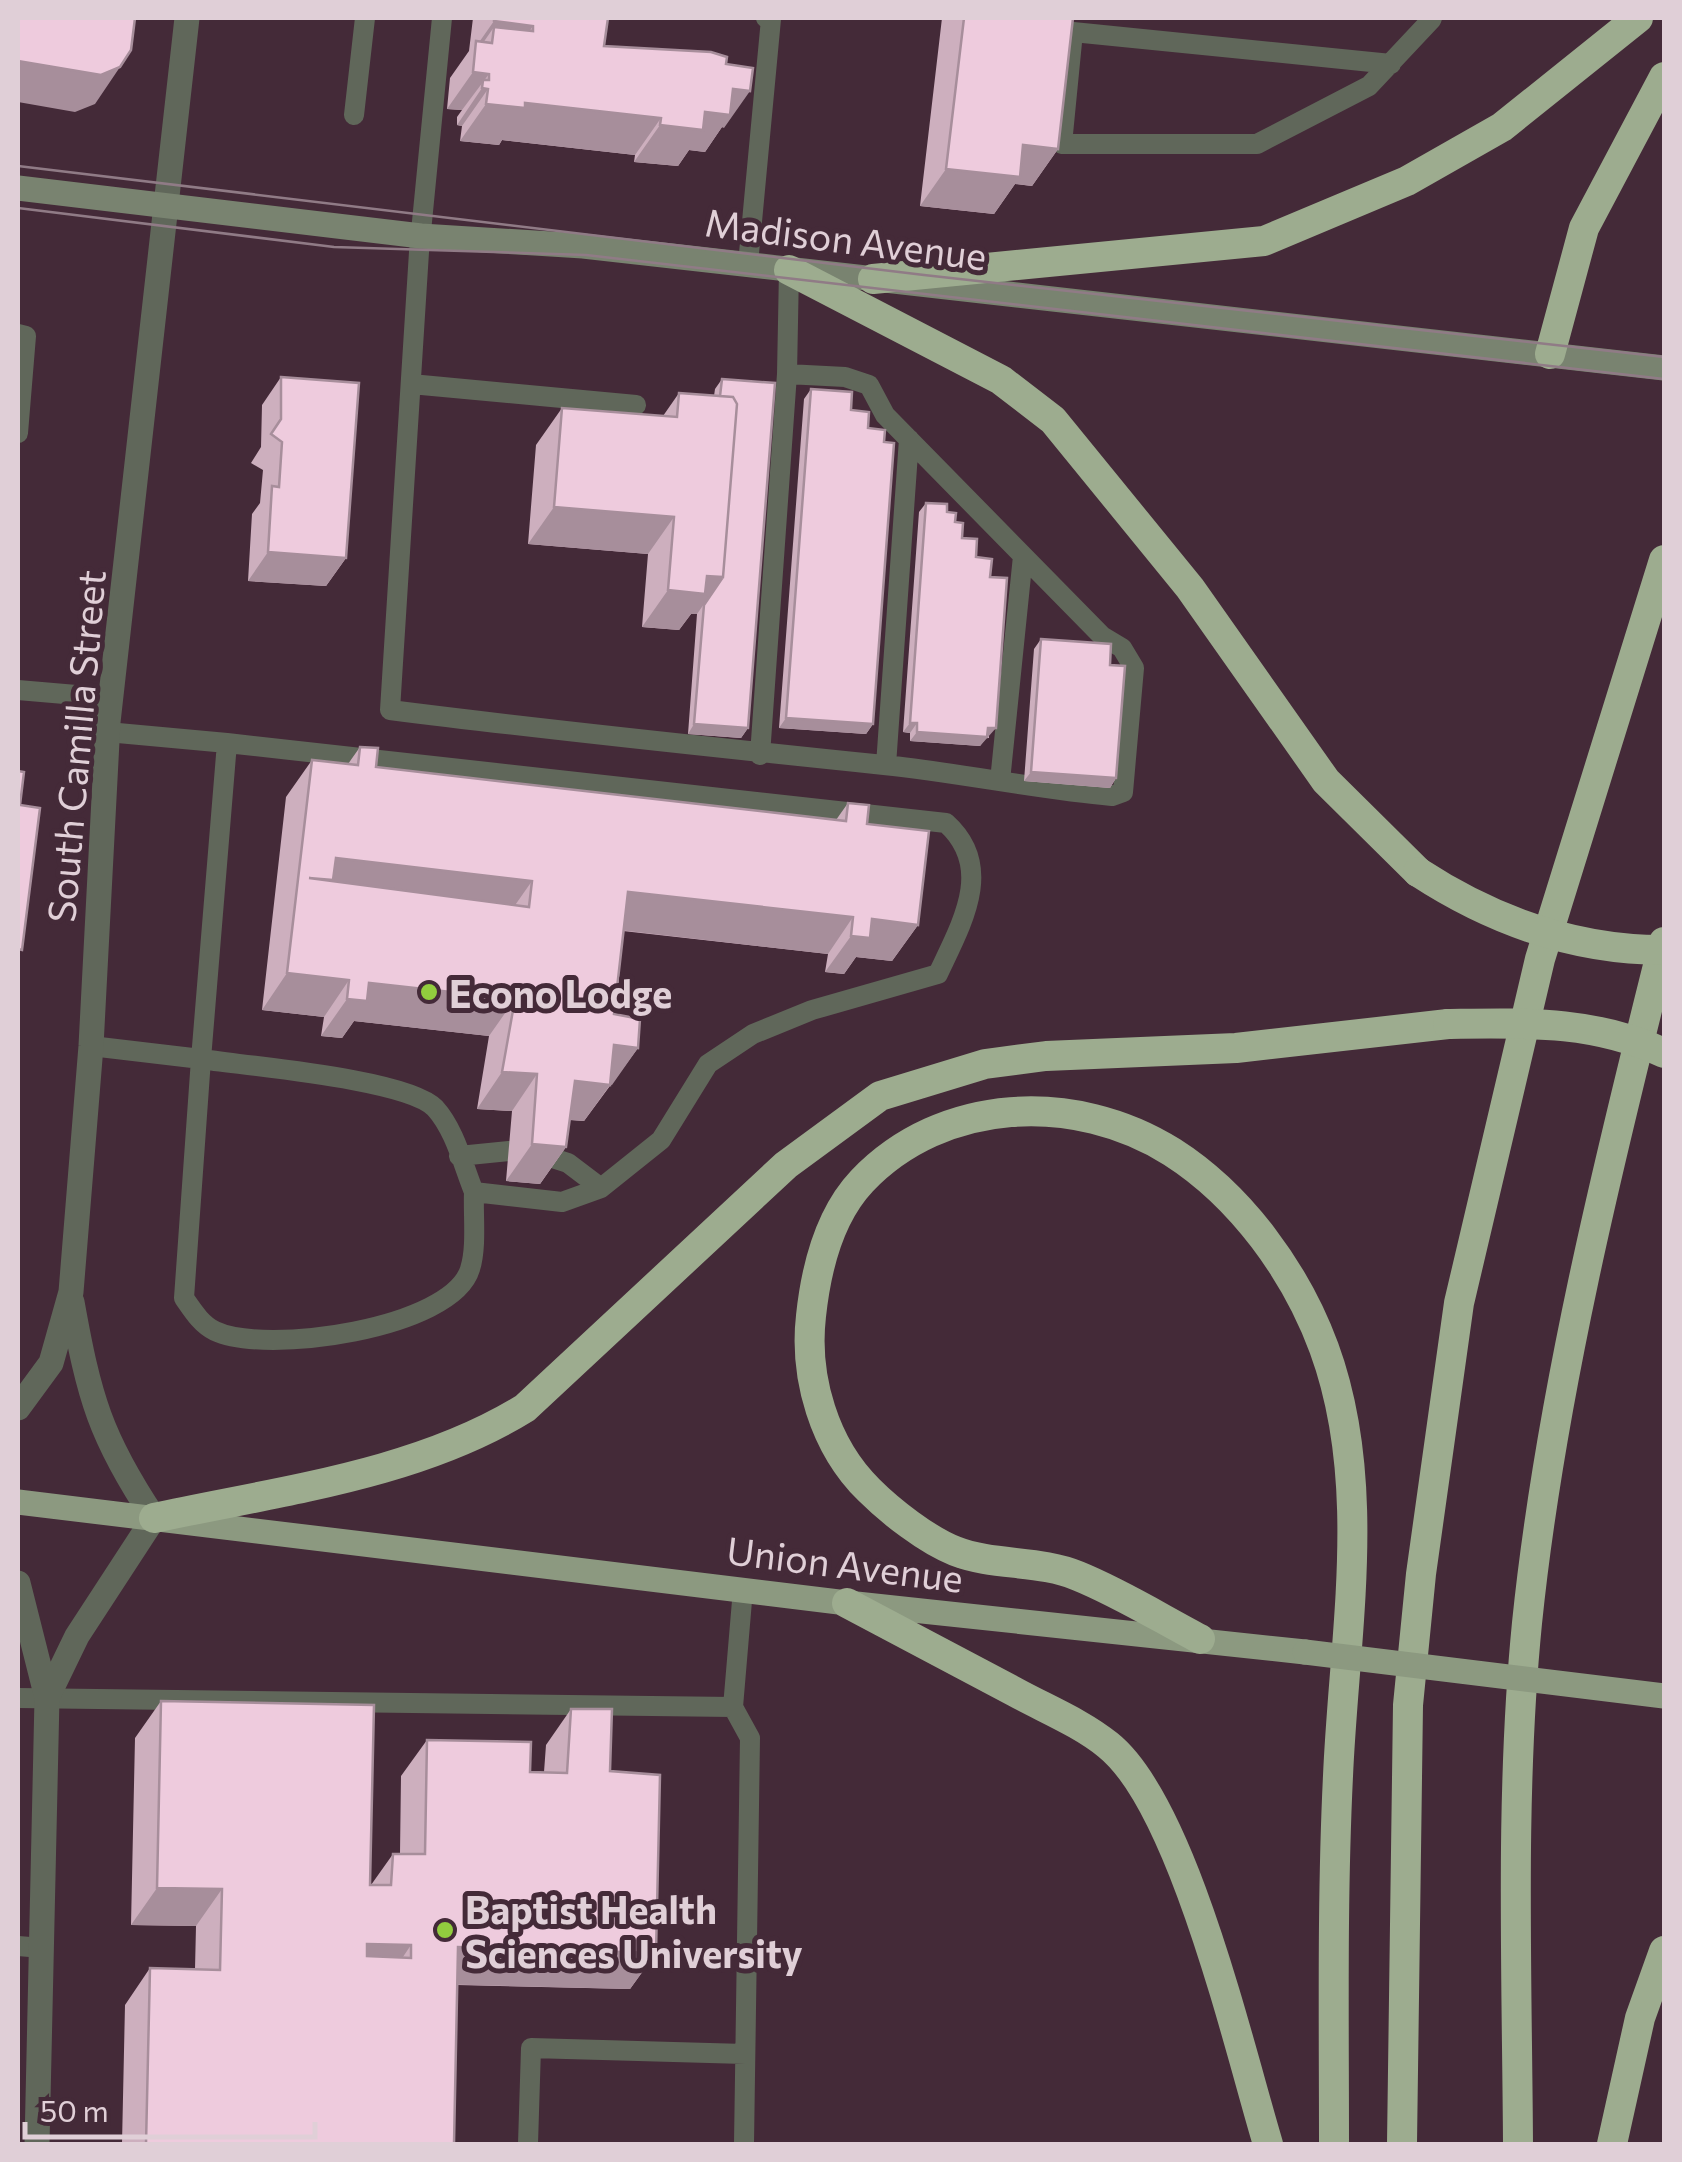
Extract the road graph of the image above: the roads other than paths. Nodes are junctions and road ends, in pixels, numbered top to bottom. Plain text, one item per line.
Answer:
1 (187, 18) edge
2 (365, 18) edge
3 (442, 18) edge
4 (766, 18) edge
5 (1432, 18) edge
6 (1638, 18) edge
7 (1390, 64) junction
8 (1664, 76) edge
9 (354, 115) dead end
10 (18, 188) edge
11 (167, 207) junction
12 (421, 236) junction
13 (748, 264) junction
14 (790, 270) junction
15 (873, 279) junction
16 (18, 334) edge
17 (1550, 354) junction
18 (1664, 368) edge
19 (787, 374) junction
20 (411, 384) junction
21 (636, 404) dead end
22 (18, 433) edge
23 (909, 439) junction
24 (1023, 556) junction
25 (1664, 560) edge
26 (18, 690) edge
27 (111, 698) junction
28 (107, 732) junction
29 (226, 743) junction
30 (760, 755) junction
31 (886, 765) junction
32 (1000, 781) junction
33 (1664, 942) edge
34 (1664, 950) edge
35 (91, 1046) junction
36 (1664, 1053) edge
37 (201, 1060) junction
38 (509, 1151) dead end
39 (543, 1155) edge
40 (459, 1156) junction
41 (601, 1188) junction
42 (474, 1192) junction
43 (71, 1292) junction
44 (18, 1408) edge
45 (18, 1502) edge
46 (154, 1518) junction
47 (18, 1583) edge
48 (743, 1589) junction
49 (847, 1603) junction
50 (1200, 1639) junction
51 (1664, 1696) edge
52 (18, 1698) edge
53 (47, 1698) junction
54 (733, 1707) junction
55 (30, 1947) edge
56 (1664, 1951) edge
57 (746, 2054) junction
58 (37, 2144) edge
59 (528, 2144) edge
60 (744, 2144) edge
61 (1268, 2144) edge
62 (1334, 2144) edge
63 (1402, 2144) edge
64 (1518, 2144) edge
65 (1612, 2144) edge

1 - 11 street, South Camilla Street
2 - 9 lane
3 - 12 lane
4 - 13 lane
5 - 7 lane
6 - 15 highway
7 - 7 lane
8 - 17 highway
10 - 11 street, Madison Avenue
11 - 12 street, Madison Avenue
11 - 27 street, South Camilla Street
12 - 13 street, Madison Avenue
12 - 20 lane
13 - 14 street, Madison Avenue
14 - 15 street, Madison Avenue
14 - 19 lane
14 - 34 highway, bridge
15 - 17 street, Madison Avenue
16 - 22 lane
17 - 18 street, Madison Avenue
19 - 23 lane
19 - 30 lane
20 - 21 lane
20 - 30 lane
23 - 24 lane
23 - 31 lane
24 - 32 lane
24 - 32 lane
25 - 63 highway
26 - 27 lane
27 - 28 street, South Camilla Street
28 - 29 lane
28 - 35 street, South Camilla Street
29 - 37 lane
29 - 41 lane
30 - 31 lane
31 - 32 lane
33 - 64 highway
35 - 37 lane
35 - 43 street, South Camilla Street
36 - 46 highway, bridge
37 - 40 lane
37 - 42 lane
38 - 40 lane
39 - 41 lane
40 - 42 lane
41 - 42 lane
43 - 44 street, South Camilla Street
43 - 46 street, South Camilla Street
45 - 46 main road, Union Avenue
46 - 48 main road, Union Avenue
46 - 53 street
47 - 53 street
48 - 49 main road, Union Avenue
48 - 54 lane
49 - 50 main road, Union Avenue
49 - 61 highway
50 - 51 main road, Union Avenue, bridge
50 - 62 highway
52 - 53 lane
53 - 54 lane
53 - 55 street
54 - 57 lane
55 - 58 street
56 - 65 highway
57 - 59 lane
57 - 60 lane

